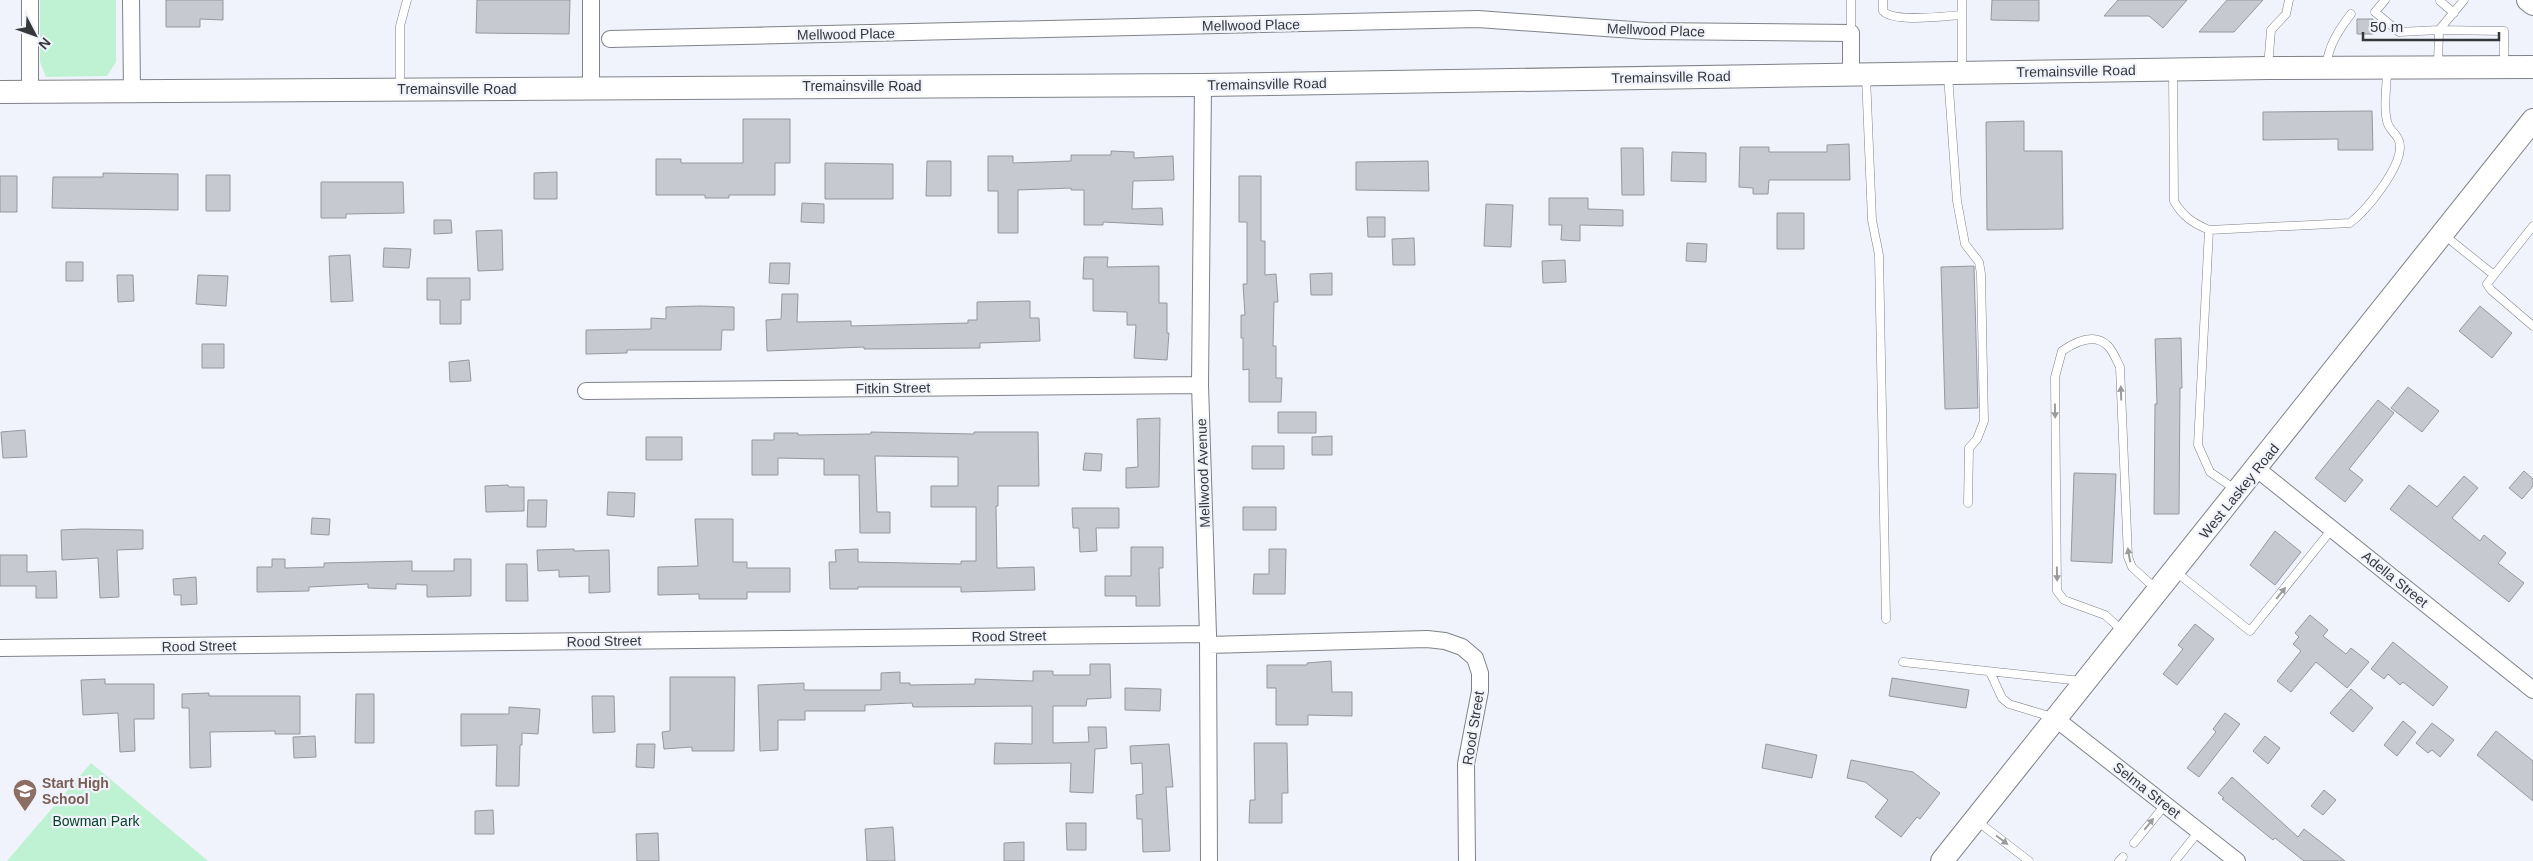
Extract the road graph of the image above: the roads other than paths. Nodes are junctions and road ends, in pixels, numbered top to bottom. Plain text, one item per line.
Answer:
1 (30, 0) edge
2 (131, 0) edge
3 (407, 0) edge
4 (591, 0) edge
5 (1851, 0) edge
6 (1883, 0) edge
7 (1962, 0) edge
8 (2289, 0) edge
9 (2385, 0) edge
10 (2528, 0) edge
11 (2440, 1) edge
12 (2460, 2) edge
13 (2533, 4) edge
14 (2454, 13) junction
15 (2351, 14) dead end
16 (1962, 15) junction
17 (2439, 30) junction
18 (1851, 33) junction
19 (610, 39) dead end
20 (2387, 67) junction
21 (2438, 67) junction
22 (2504, 67) junction
23 (2533, 67) edge
24 (2268, 68) junction
25 (2326, 68) junction
26 (2173, 70) junction
27 (1955, 73) junction
28 (1858, 74) junction
29 (1203, 86) junction
30 (591, 89) junction
31 (400, 90) junction
32 (30, 91) junction
33 (132, 91) junction
34 (0, 92) edge
35 (2533, 120) edge
36 (2533, 226) edge
37 (2209, 230) junction
38 (2442, 234) junction
39 (2494, 275) junction
40 (2533, 326) edge
41 (1200, 385) junction
42 (586, 392) dead end
43 (2257, 469) junction
44 (2239, 491) junction
45 (1968, 503) dead end
46 (2332, 529) junction
47 (2175, 571) junction
48 (2158, 591) junction
49 (1886, 620) dead end
50 (2125, 633) junction
51 (1208, 639) junction
52 (0, 648) edge
53 (1903, 662) dead end
54 (1990, 672) junction
55 (2086, 682) junction
56 (2533, 690) edge
57 (2056, 719) junction
58 (2165, 804) junction
59 (1975, 820) junction
60 (2199, 831) junction
61 (2134, 843) dead end
62 (2027, 860) edge
63 (1209, 861) edge
64 (1467, 861) edge
65 (1942, 861) edge
66 (2175, 861) edge
67 (2237, 861) edge

1 - 32 street
2 - 33 street
3 - 31 lane
4 - 30 street
5 - 18 lane
6 - 16 lane
7 - 16 lane
8 - 24 lane
9 - 17 lane
10 - 13 street
11 - 14 lane
12 - 14 lane
14 - 17 lane
15 - 25 lane
16 - 27 lane
17 - 21 lane
17 - 22 lane
18 - 19 street, Mellwood Place
18 - 28 street
20 - 21 street, Tremainsville Road
20 - 25 street, Tremainsville Road
20 - 37 lane
21 - 22 street, Tremainsville Road
22 - 23 street, Tremainsville Road
24 - 25 street, Tremainsville Road
24 - 26 street, Tremainsville Road
26 - 27 street, Tremainsville Road
26 - 37 lane
27 - 28 street, Tremainsville Road
27 - 45 lane
28 - 29 street, Tremainsville Road
28 - 49 lane
29 - 30 street, Tremainsville Road
29 - 41 street, Mellwood Avenue
30 - 31 street, Tremainsville Road
31 - 33 street, Tremainsville Road
32 - 33 street, Tremainsville Road
32 - 34 street, Tremainsville Road
35 - 38 street, West Laskey Road
36 - 39 lane
37 - 44 lane
38 - 39 lane
38 - 43 street, West Laskey Road
39 - 40 lane
41 - 42 street, Fitkin Street
41 - 51 street, Mellwood Avenue
43 - 44 street, West Laskey Road
43 - 46 street, Adella Street
44 - 47 street, West Laskey Road
47 -> 46 lane
46 - 56 street, Adella Street
47 - 48 street, West Laskey Road
48 - 50 street, West Laskey Road
48 -> 50 lane
50 - 55 street, West Laskey Road
51 - 52 street, Rood Street
51 - 63 street, Mellwood Avenue
51 - 64 street, Rood Street
53 - 54 lane
54 - 55 lane
54 - 57 lane
55 - 57 street, West Laskey Road
57 - 58 street, Selma Street
57 - 59 street, West Laskey Road
58 - 60 street, Selma Street
61 -> 58 lane
59 -> 62 lane
59 - 65 street, West Laskey Road
60 - 66 lane
60 - 67 street, Selma Street

